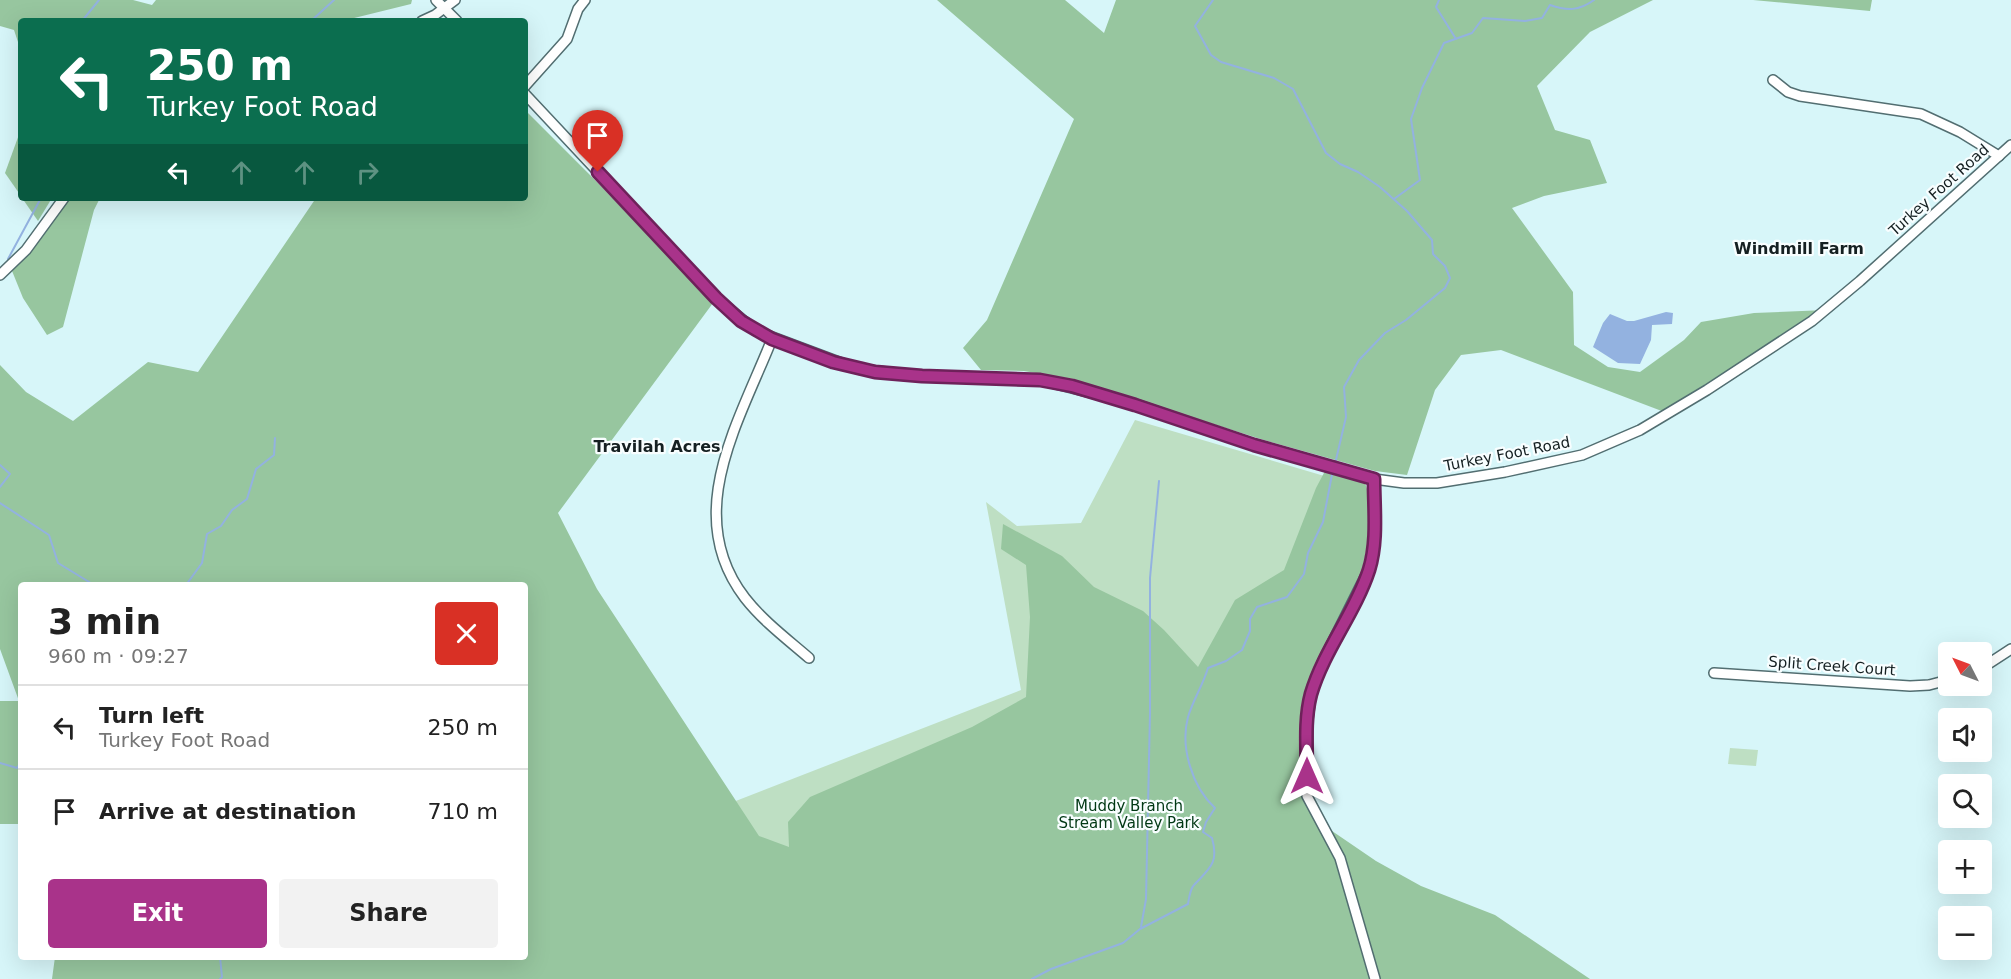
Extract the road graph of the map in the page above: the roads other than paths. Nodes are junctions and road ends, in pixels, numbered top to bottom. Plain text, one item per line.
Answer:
1 (436, 0) edge
2 (455, 0) edge
3 (585, 0) edge
4 (444, 8) junction
5 (427, 18) edge
6 (454, 18) edge
7 (1773, 80) dead end
8 (528, 83) edge
9 (528, 97) edge
10 (2011, 145) edge
11 (1999, 156) junction
12 (62, 201) edge
13 (0, 274) edge
14 (772, 339) junction
15 (1374, 479) junction
16 (2011, 649) edge
17 (809, 658) dead end
18 (1992, 661) edge
19 (1714, 673) dead end
20 (1938, 683) edge
21 (1375, 979) edge

1 - 4 street
2 - 4 street
3 - 8 street
4 - 5 street
4 - 6 street
7 - 11 street
9 - 14 street, Turkey Foot Road
10 - 11 street, Turkey Foot Road
11 - 15 street, Turkey Foot Road
12 - 13 street
14 - 15 street, Turkey Foot Road
14 - 17 street
15 - 21 street
16 - 18 street
19 - 20 street, Split Creek Court

